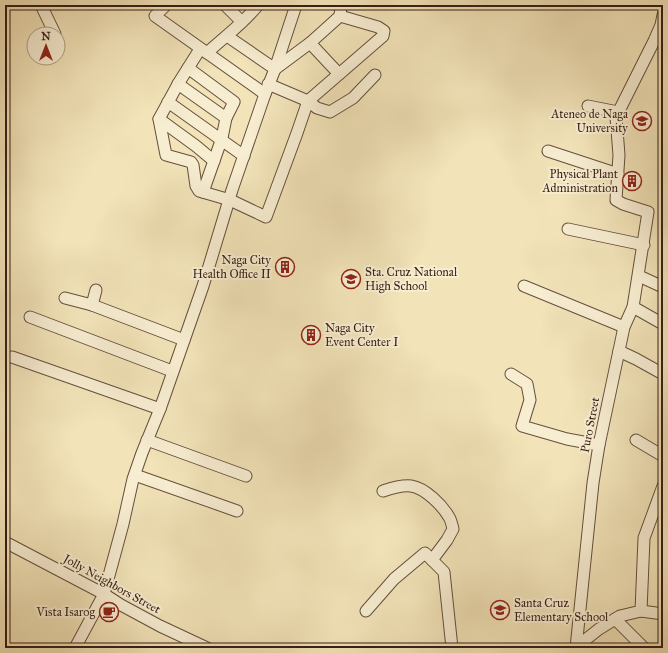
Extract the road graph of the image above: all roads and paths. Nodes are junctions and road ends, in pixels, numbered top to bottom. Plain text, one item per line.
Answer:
1 (41, 5) edge
2 (166, 5) edge
3 (225, 5) edge
4 (258, 5) edge
5 (296, 5) edge
6 (340, 8) edge
7 (663, 15) edge
8 (242, 22) junction
9 (51, 26) edge
10 (227, 36) junction
11 (310, 43) junction
12 (203, 51) junction
13 (188, 68) junction
14 (275, 69) junction
15 (339, 74) junction
16 (374, 75) dead end
17 (178, 84) junction
18 (267, 89) junction
19 (308, 100) junction
20 (168, 102) junction
21 (588, 106) dead end
22 (618, 112) junction
23 (226, 118) junction
24 (159, 119) junction
25 (221, 140) junction
26 (548, 151) dead end
27 (244, 156) junction
28 (214, 161) junction
29 (618, 174) junction
30 (203, 192) junction
31 (230, 200) junction
32 (568, 229) dead end
33 (644, 245) junction
34 (639, 276) junction
35 (524, 286) dead end
36 (663, 287) edge
37 (96, 290) dead end
38 (65, 298) dead end
39 (92, 305) junction
40 (634, 307) junction
41 (30, 317) dead end
42 (663, 324) edge
43 (624, 327) junction
44 (184, 340) junction
45 (619, 350) junction
46 (12, 357) dead end
47 (172, 371) junction
48 (511, 374) dead end
49 (663, 374) edge
50 (160, 409) junction
51 (147, 440) junction
52 (636, 440) dead end
53 (599, 444) junction
54 (663, 456) edge
55 (135, 475) junction
56 (246, 476) dead end
57 (663, 486) edge
58 (383, 491) dead end
59 (237, 511) dead end
60 (5, 542) edge
61 (432, 560) junction
62 (104, 594) junction
63 (366, 611) dead end
64 (641, 611) junction
65 (663, 614) edge
66 (615, 619) junction
67 (75, 648) edge
68 (207, 648) edge
69 (452, 648) edge
70 (575, 648) edge
71 (644, 648) edge

1 - 9 street
2 - 12 street
3 - 8 street
4 - 8 street
5 - 14 street
6 - 11 street
6 - 15 street
7 - 22 street
8 - 10 street
10 - 12 street
10 - 14 street
11 - 14 street
11 - 15 street
12 - 13 street
12 - 18 street
13 - 17 street
13 - 23 street
14 - 18 street
15 - 19 street
16 - 19 street
17 - 20 street
17 - 23 street
18 - 19 street
18 - 27 street
19 - 31 street
20 - 24 street
20 - 25 street
21 - 22 street
22 - 29 street
23 - 25 street
24 - 28 street
24 - 30 street
25 - 27 street
25 - 28 street
26 - 29 street
27 - 31 street
28 - 30 street
29 - 33 street, Puro Street
30 - 31 street
31 - 44 street
32 - 33 street
33 - 34 street, Puro Street
34 - 36 street
34 - 40 street, Puro Street
35 - 43 street
37 - 39 street
38 - 39 street
39 - 44 street
40 - 42 street
40 - 43 street, Puro Street
41 - 47 street
43 - 45 street, Puro Street
44 - 47 street
45 - 49 street
45 - 53 street, Puro Street
46 - 50 street
47 - 50 street
48 - 53 street
50 - 51 street
51 - 55 street
51 - 56 street
52 - 54 street
53 - 70 street, Puro Street
55 - 59 street
55 - 62 street
57 - 64 street
58 - 61 street
60 - 62 street, Jolly Neighbors Street
61 - 63 street
61 - 69 street
62 - 67 street
62 - 68 street, Jolly Neighbors Street
64 - 65 street
64 - 66 street
66 - 70 street
66 - 71 street

